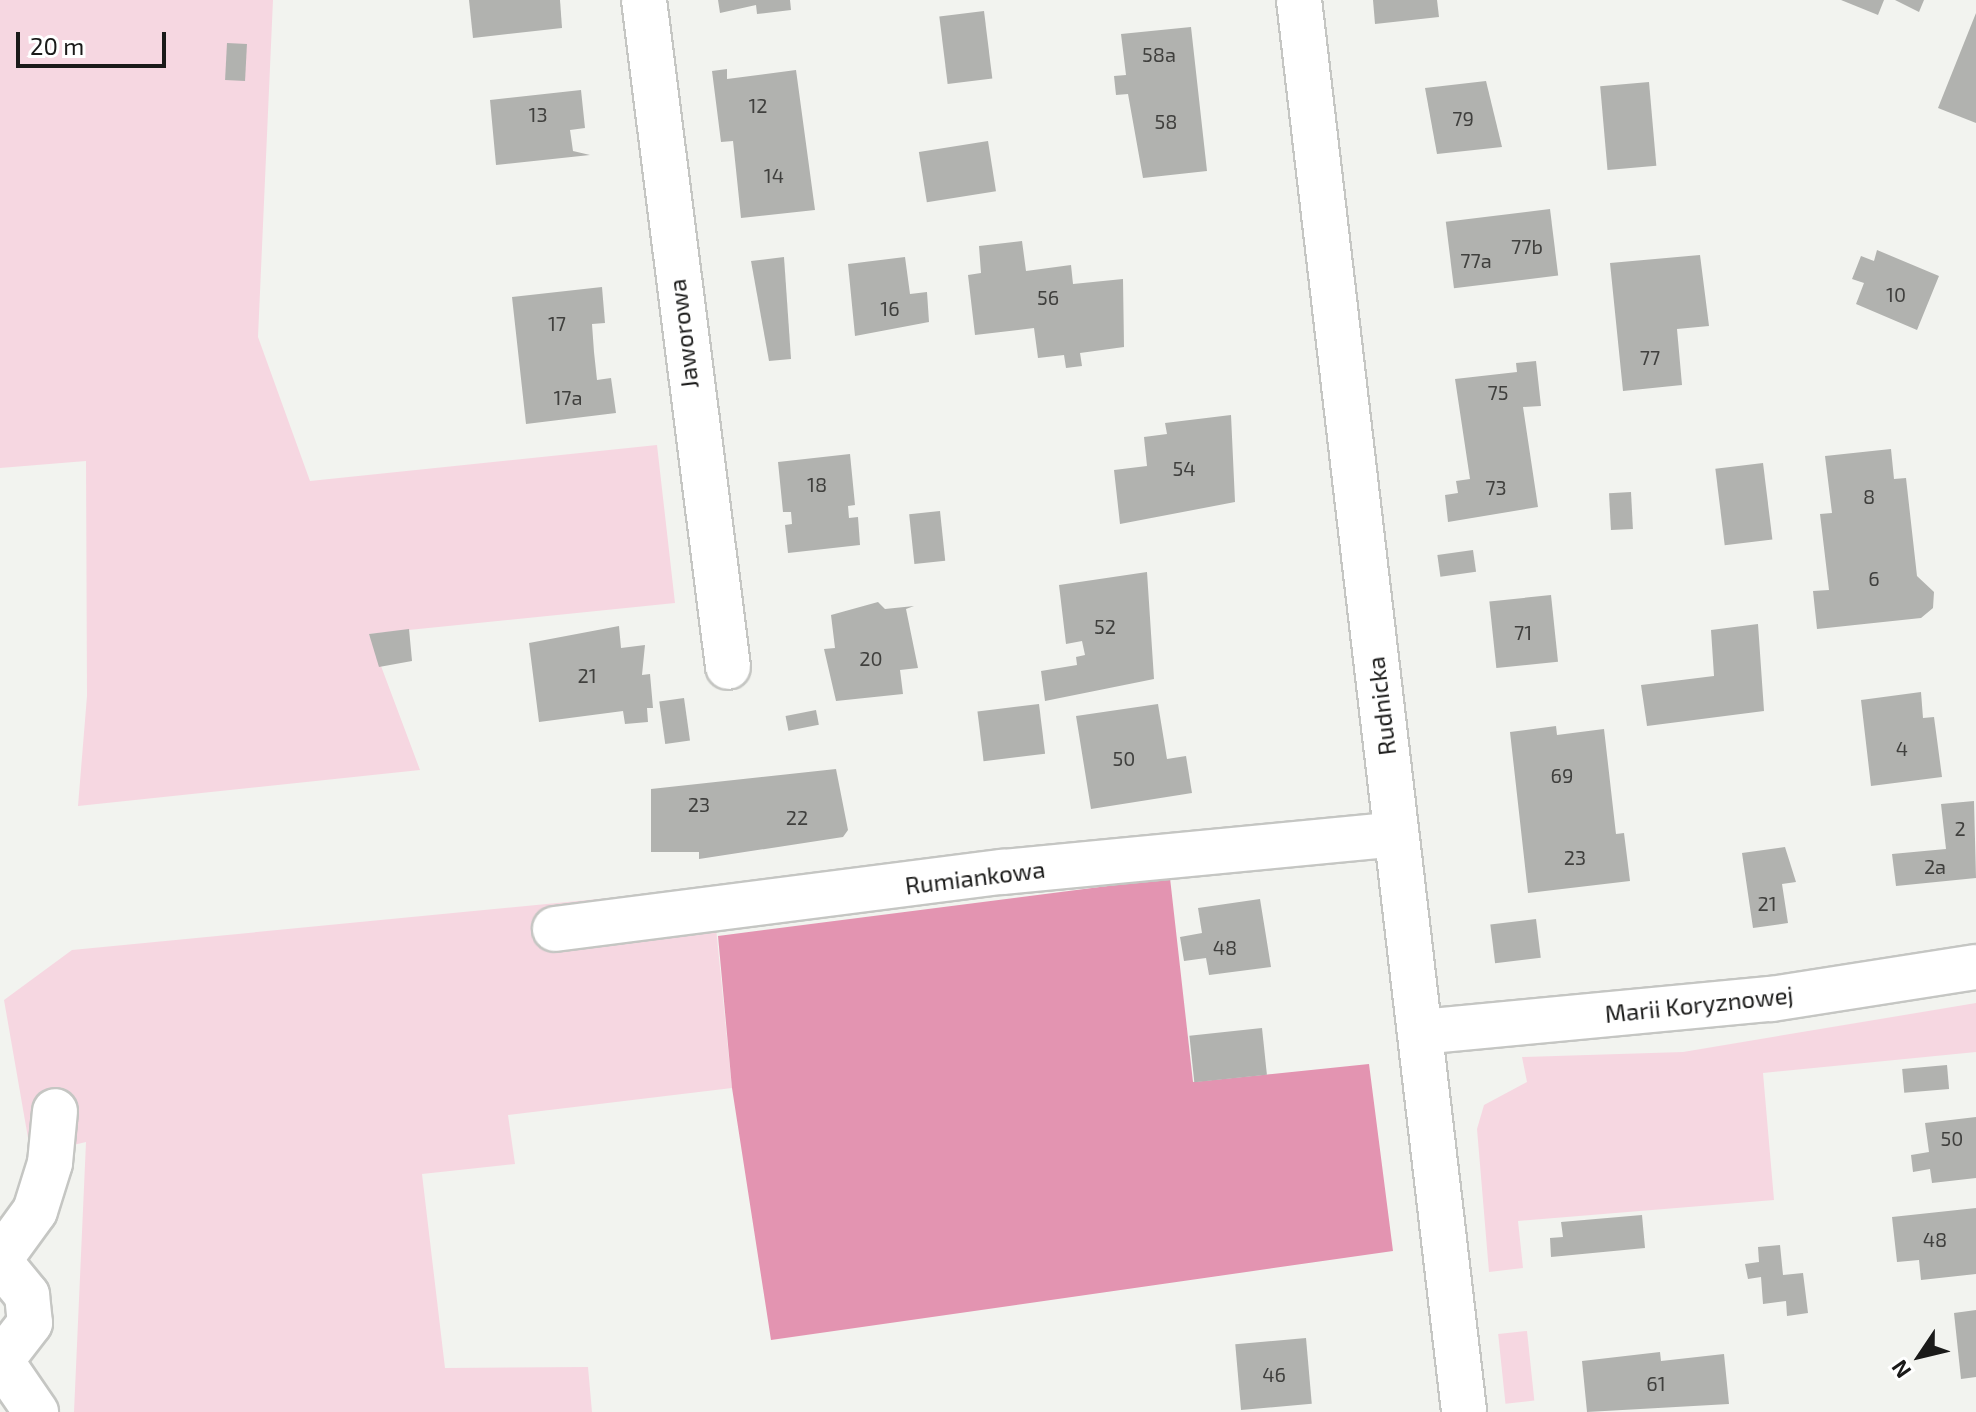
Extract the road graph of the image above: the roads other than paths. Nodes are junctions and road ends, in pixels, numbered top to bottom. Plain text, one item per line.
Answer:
1 (644, 0) edge
2 (1299, 0) edge
3 (728, 667) dead end
4 (1396, 834) junction
5 (555, 929) dead end
6 (1976, 967) edge
7 (1420, 1032) junction
8 (55, 1111) dead end
9 (0, 1260) edge
10 (0, 1361) edge
11 (36, 1412) edge
12 (1464, 1412) edge

1 - 3 street, Jaworowa
2 - 4 street, Rudnicka
4 - 5 street, Rumiankowa
4 - 7 street, Rudnicka
6 - 7 street, Marii Koryznowej
7 - 12 street, Rudnicka
8 - 9 street
9 - 10 street
10 - 11 street

